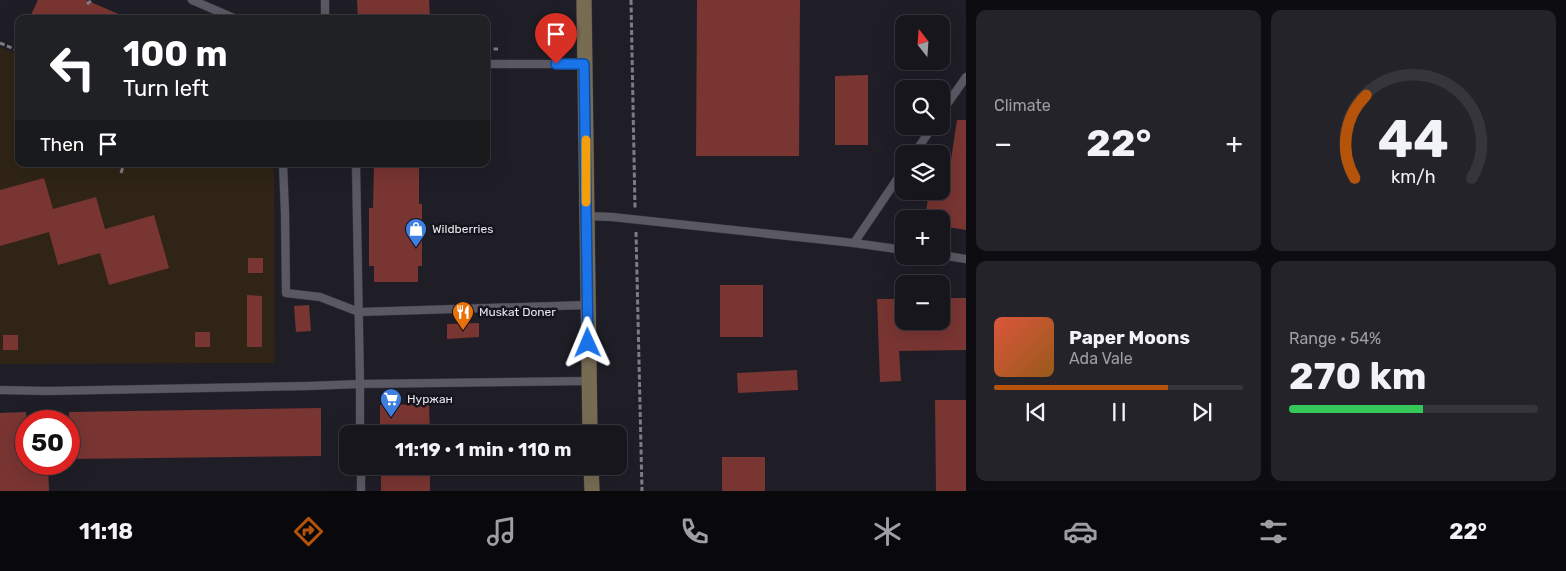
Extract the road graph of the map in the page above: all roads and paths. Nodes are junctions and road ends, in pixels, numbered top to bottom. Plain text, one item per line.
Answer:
1 (92, 0) edge
2 (192, 0) edge
3 (325, 0) edge
4 (584, 0) edge
5 (631, 0) edge
6 (86, 4) dead end
7 (227, 15) edge
8 (325, 15) edge
9 (0, 43) edge
10 (15, 49) edge
11 (490, 64) edge
12 (584, 64) junction
13 (966, 77) edge
14 (950, 101) edge
15 (123, 167) edge
16 (283, 167) edge
17 (356, 167) edge
18 (121, 173) dead end
19 (895, 182) edge
20 (587, 216) junction
21 (635, 219) junction
22 (854, 243) junction
23 (895, 249) edge
24 (950, 256) edge
25 (966, 259) edge
26 (587, 305) junction
27 (359, 312) junction
28 (589, 382) junction
29 (360, 384) junction
30 (0, 390) edge
31 (360, 425) edge
32 (590, 425) edge
33 (360, 475) edge
34 (591, 475) edge
35 (361, 491) edge
36 (592, 491) edge
37 (642, 491) edge

1 - 6 path
2 - 7 lane
3 - 8 lane
4 - 12 main road
5 - 21 path
9 - 10 path
11 - 12 lane
12 - 20 main road
13 - 14 lane
15 - 18 path
16 - 27 lane
17 - 27 lane
19 - 22 lane
20 - 21 lane
20 - 26 main road
21 - 22 lane
21 - 37 path
22 - 23 lane
24 - 25 lane
26 - 27 lane
26 - 28 main road
27 - 29 lane
28 - 29 lane
28 - 32 main road
29 - 30 lane
29 - 31 lane
33 - 35 lane
34 - 36 main road

